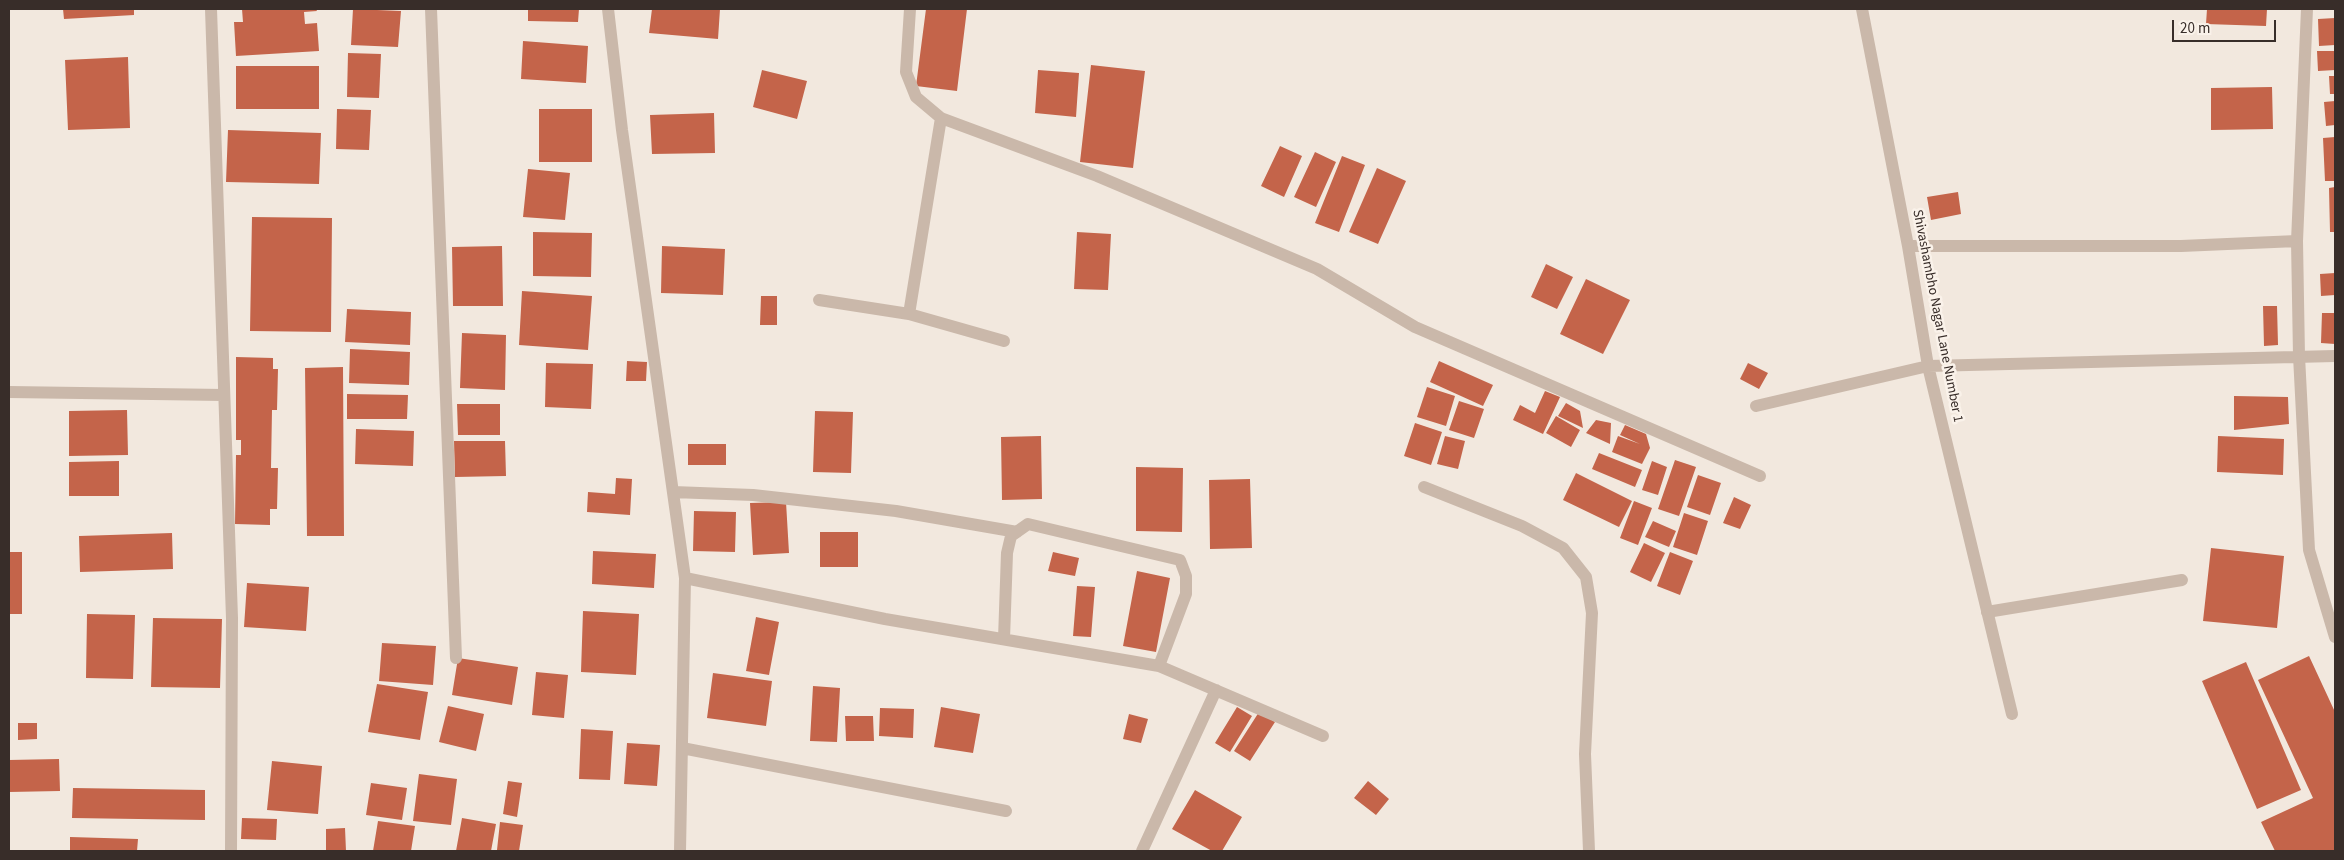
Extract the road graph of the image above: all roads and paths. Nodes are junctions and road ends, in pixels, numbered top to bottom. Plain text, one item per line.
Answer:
1 (211, 9) edge
2 (431, 9) edge
3 (608, 9) edge
4 (910, 9) edge
5 (1862, 9) edge
6 (2307, 9) edge
7 (941, 118) junction
8 (2298, 241) junction
9 (1908, 246) junction
10 (819, 300) dead end
11 (909, 314) junction
12 (1004, 341) dead end
13 (2299, 356) junction
14 (2335, 356) edge
15 (1928, 366) junction
16 (9, 392) edge
17 (224, 394) junction
18 (1756, 406) dead end
19 (1760, 476) dead end
20 (1424, 487) dead end
21 (673, 492) junction
22 (1017, 532) junction
23 (685, 578) junction
24 (2182, 580) dead end
25 (1987, 612) junction
26 (2335, 638) edge
27 (1004, 639) junction
28 (456, 658) dead end
29 (1158, 666) junction
30 (1216, 690) junction
31 (2012, 714) dead end
32 (1323, 736) dead end
33 (682, 748) junction
34 (1006, 811) dead end
35 (231, 851) edge
36 (680, 851) edge
37 (1142, 851) edge
38 (1589, 851) edge

1 - 17 street
2 - 28 street
3 - 21 street
4 - 7 street
5 - 9 street, Shivashambho Nagar Lane Number 1
6 - 8 street
7 - 11 street
7 - 19 street
8 - 9 street
8 - 13 street
9 - 15 street, Shivashambho Nagar Lane Number 1
10 - 11 street
11 - 12 street
13 - 14 street
13 - 15 street
13 - 26 street
15 - 18 street
15 - 25 street, Shivashambho Nagar Lane Number 1
16 - 17 street
17 - 35 street
20 - 38 street
21 - 22 street
21 - 23 street
22 - 27 street
22 - 29 street
23 - 27 street
23 - 33 street
24 - 25 street
25 - 31 street, Shivashambho Nagar Lane Number 1
27 - 29 street
29 - 30 street
30 - 32 street
30 - 37 street
33 - 34 street
33 - 36 street

